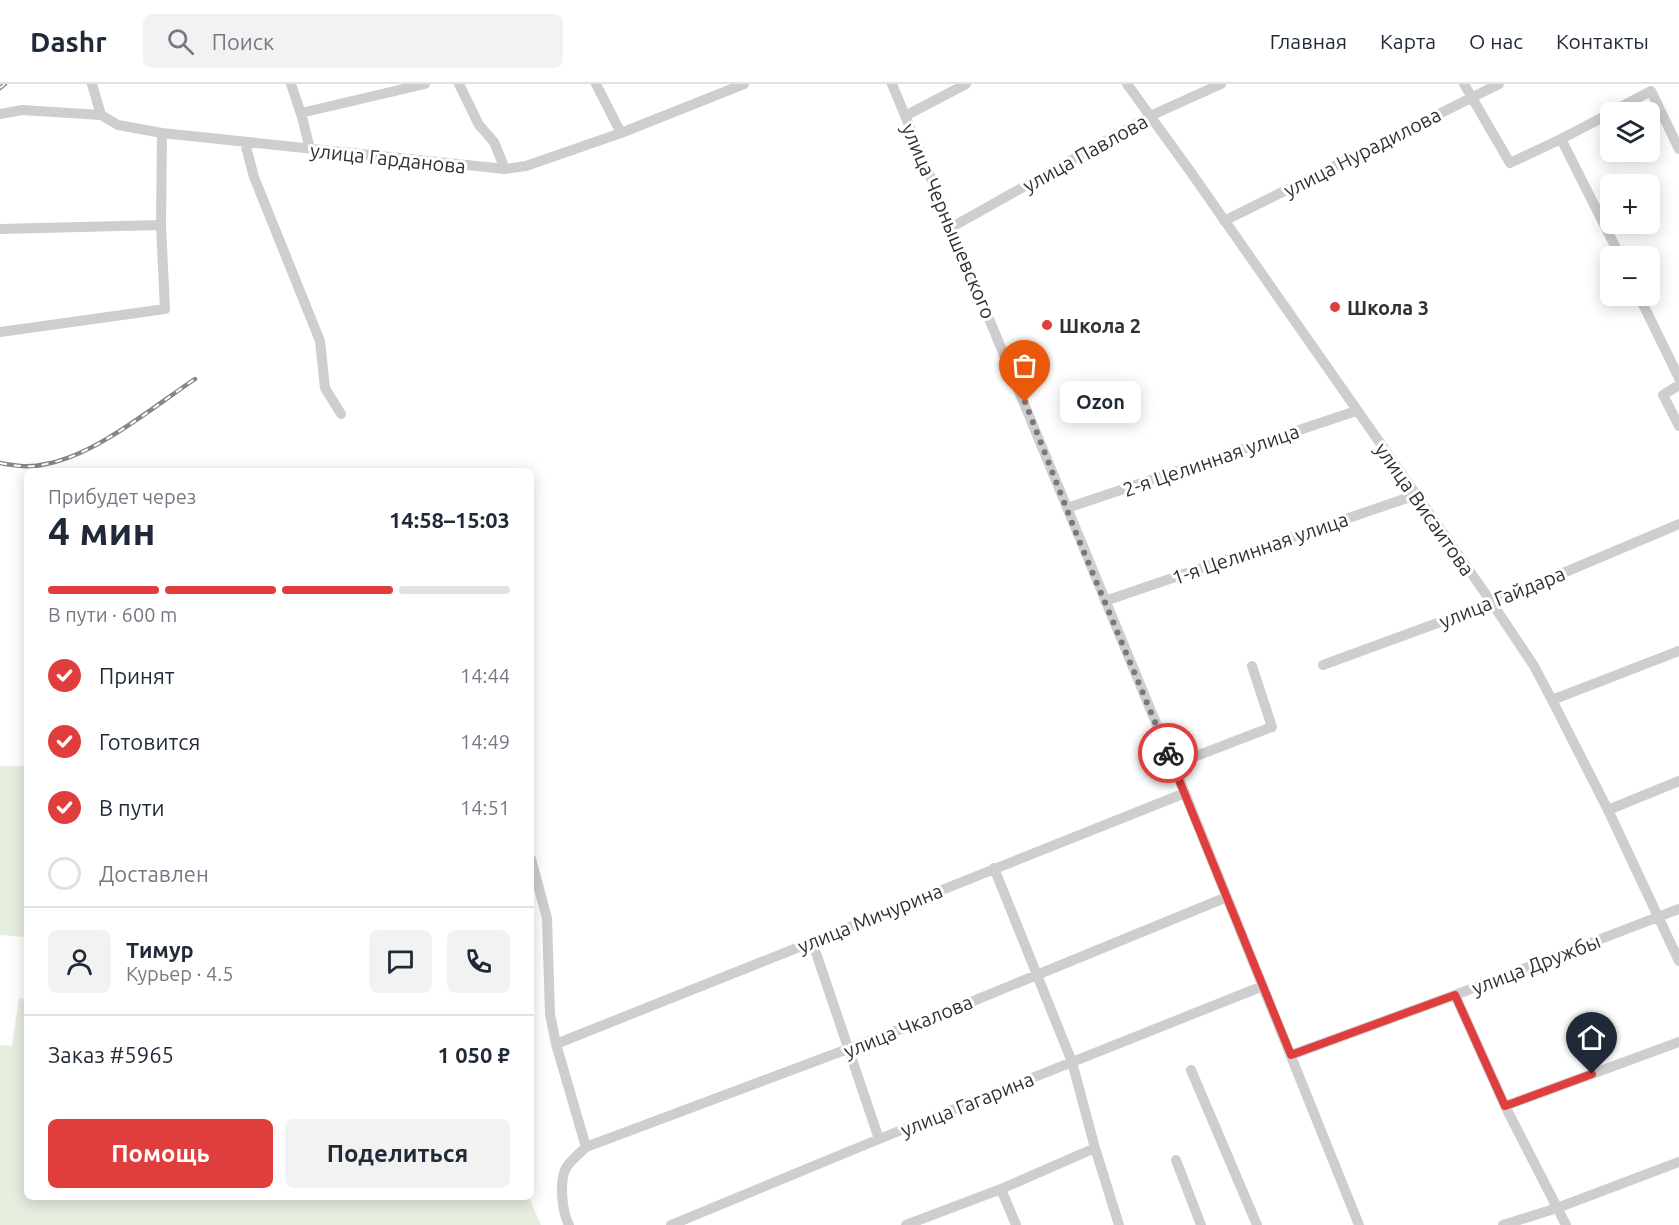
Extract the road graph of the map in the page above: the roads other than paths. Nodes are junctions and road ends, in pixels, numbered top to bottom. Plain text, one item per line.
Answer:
1 (92, 84) edge
2 (291, 84) edge
3 (425, 84) edge
4 (459, 84) edge
5 (596, 84) edge
6 (744, 84) edge
7 (892, 84) edge
8 (966, 84) edge
9 (1127, 84) edge
10 (1221, 84) edge
11 (1464, 84) edge
12 (1499, 84) edge
13 (1471, 97) junction
14 (1630, 102) edge
15 (1656, 102) edge
16 (1660, 110) edge
17 (0, 114) edge
18 (101, 115) junction
19 (905, 116) junction
20 (1150, 116) junction
21 (302, 117) junction
22 (1600, 118) edge
23 (162, 133) junction
24 (621, 133) junction
25 (1562, 139) junction
26 (245, 142) junction
27 (310, 149) junction
28 (1679, 149) edge
29 (505, 169) junction
30 (1224, 221) junction
31 (161, 225) junction
32 (952, 227) junction
33 (0, 229) edge
34 (1615, 246) edge
35 (1644, 306) edge
36 (0, 332) edge
37 (1679, 378) edge
38 (1679, 385) edge
39 (1356, 411) junction
40 (341, 414) dead end
41 (1679, 426) edge
42 (1416, 495) junction
43 (1066, 508) junction
44 (1679, 524) edge
45 (1105, 601) junction
46 (1492, 603) junction
47 (1679, 651) edge
48 (1323, 665) dead end
49 (1252, 666) dead end
50 (1552, 700) junction
51 (1173, 765) junction
52 (1679, 781) edge
53 (1185, 793) junction
54 (1608, 810) junction
55 (994, 868) junction
56 (534, 870) edge
57 (1227, 897) junction
58 (1679, 909) edge
59 (1658, 917) junction
60 (812, 941) junction
61 (1679, 961) edge
62 (1035, 974) junction
63 (1263, 986) junction
64 (1455, 995) junction
65 (1679, 1042) edge
66 (556, 1044) junction
67 (850, 1050) junction
68 (1291, 1055) junction
69 (1072, 1062) junction
70 (1191, 1070) dead end
71 (1505, 1106) junction
72 (879, 1140) junction
73 (586, 1147) junction
74 (1095, 1148) junction
75 (1176, 1160) dead end
76 (1679, 1162) edge
77 (1001, 1189) junction
78 (1557, 1208) junction
79 (569, 1225) edge
80 (671, 1225) edge
81 (906, 1225) edge
82 (1016, 1225) edge
83 (1119, 1225) edge
84 (1201, 1225) edge
85 (1257, 1225) edge
86 (1359, 1225) edge
87 (1503, 1225) edge
88 (1566, 1225) edge

1 - 18 street
2 - 21 street
3 - 21 street
4 - 29 street
5 - 24 street
6 - 24 street, улица Гарданова
7 - 19 street, улица Чернышевского
8 - 19 street
9 - 20 street, улица Висаитова
10 - 20 street, улица Павлова
11 - 13 street
12 - 13 street, улица Нурадилова
13 - 25 street
13 - 30 street, улица Нурадилова
14 - 15 street
16 - 28 street
17 - 18 street, улица Гарданова
18 - 23 street, улица Гарданова
19 - 32 street, улица Чернышевского
20 - 30 street, улица Висаитова
20 - 32 street, улица Павлова
21 - 27 street
22 - 25 street
23 - 26 street, улица Гарданова
23 - 31 street
24 - 29 street, улица Гарданова
25 - 34 street
26 - 27 street, улица Гарданова
26 - 40 street
27 - 29 street, улица Гарданова
30 - 39 street, улица Висаитова
31 - 33 street
31 - 36 street
32 - 43 street, улица Чернышевского
35 - 37 street
38 - 41 street
39 - 42 street, улица Висаитова
39 - 43 street, 2-я Целинная улица
42 - 45 street, 1-я Целинная улица
42 - 46 street, улица Висаитова
43 - 45 street, улица Чернышевского
44 - 46 street, улица Гайдара
45 - 51 street, улица Чернышевского
46 - 48 street, улица Гайдара
46 - 50 street, улица Висаитова
47 - 50 street
49 - 51 street
50 - 54 street, улица Висаитова
51 - 53 street, улица Чернышевского
52 - 54 street
53 - 55 street, улица Мичурина
53 - 57 street, улица Чернышевского
54 - 59 street, улица Висаитова
55 - 60 street, улица Мичурина
55 - 62 street
56 - 66 street
57 - 62 street, улица Чкалова
57 - 63 street, улица Чернышевского
58 - 59 street, улица Дружбы
59 - 61 street, улица Висаитова
59 - 64 street, улица Дружбы
60 - 66 street, улица Мичурина
60 - 67 street
62 - 67 street, улица Чкалова
62 - 69 street
63 - 68 street, улица Чернышевского
63 - 69 street, улица Гагарина
64 - 68 street, улица Дружбы
64 - 71 street
65 - 71 street
66 - 73 street
67 - 72 street
67 - 73 street, улица Чкалова
68 - 86 street, улица Чернышевского
69 - 72 street, улица Гагарина
69 - 74 street
70 - 85 street
71 - 78 street
72 - 80 street, улица Гагарина
73 - 79 street
74 - 77 street
74 - 83 street
75 - 84 street
76 - 78 street
77 - 81 street
77 - 82 street
78 - 87 street
78 - 88 street

